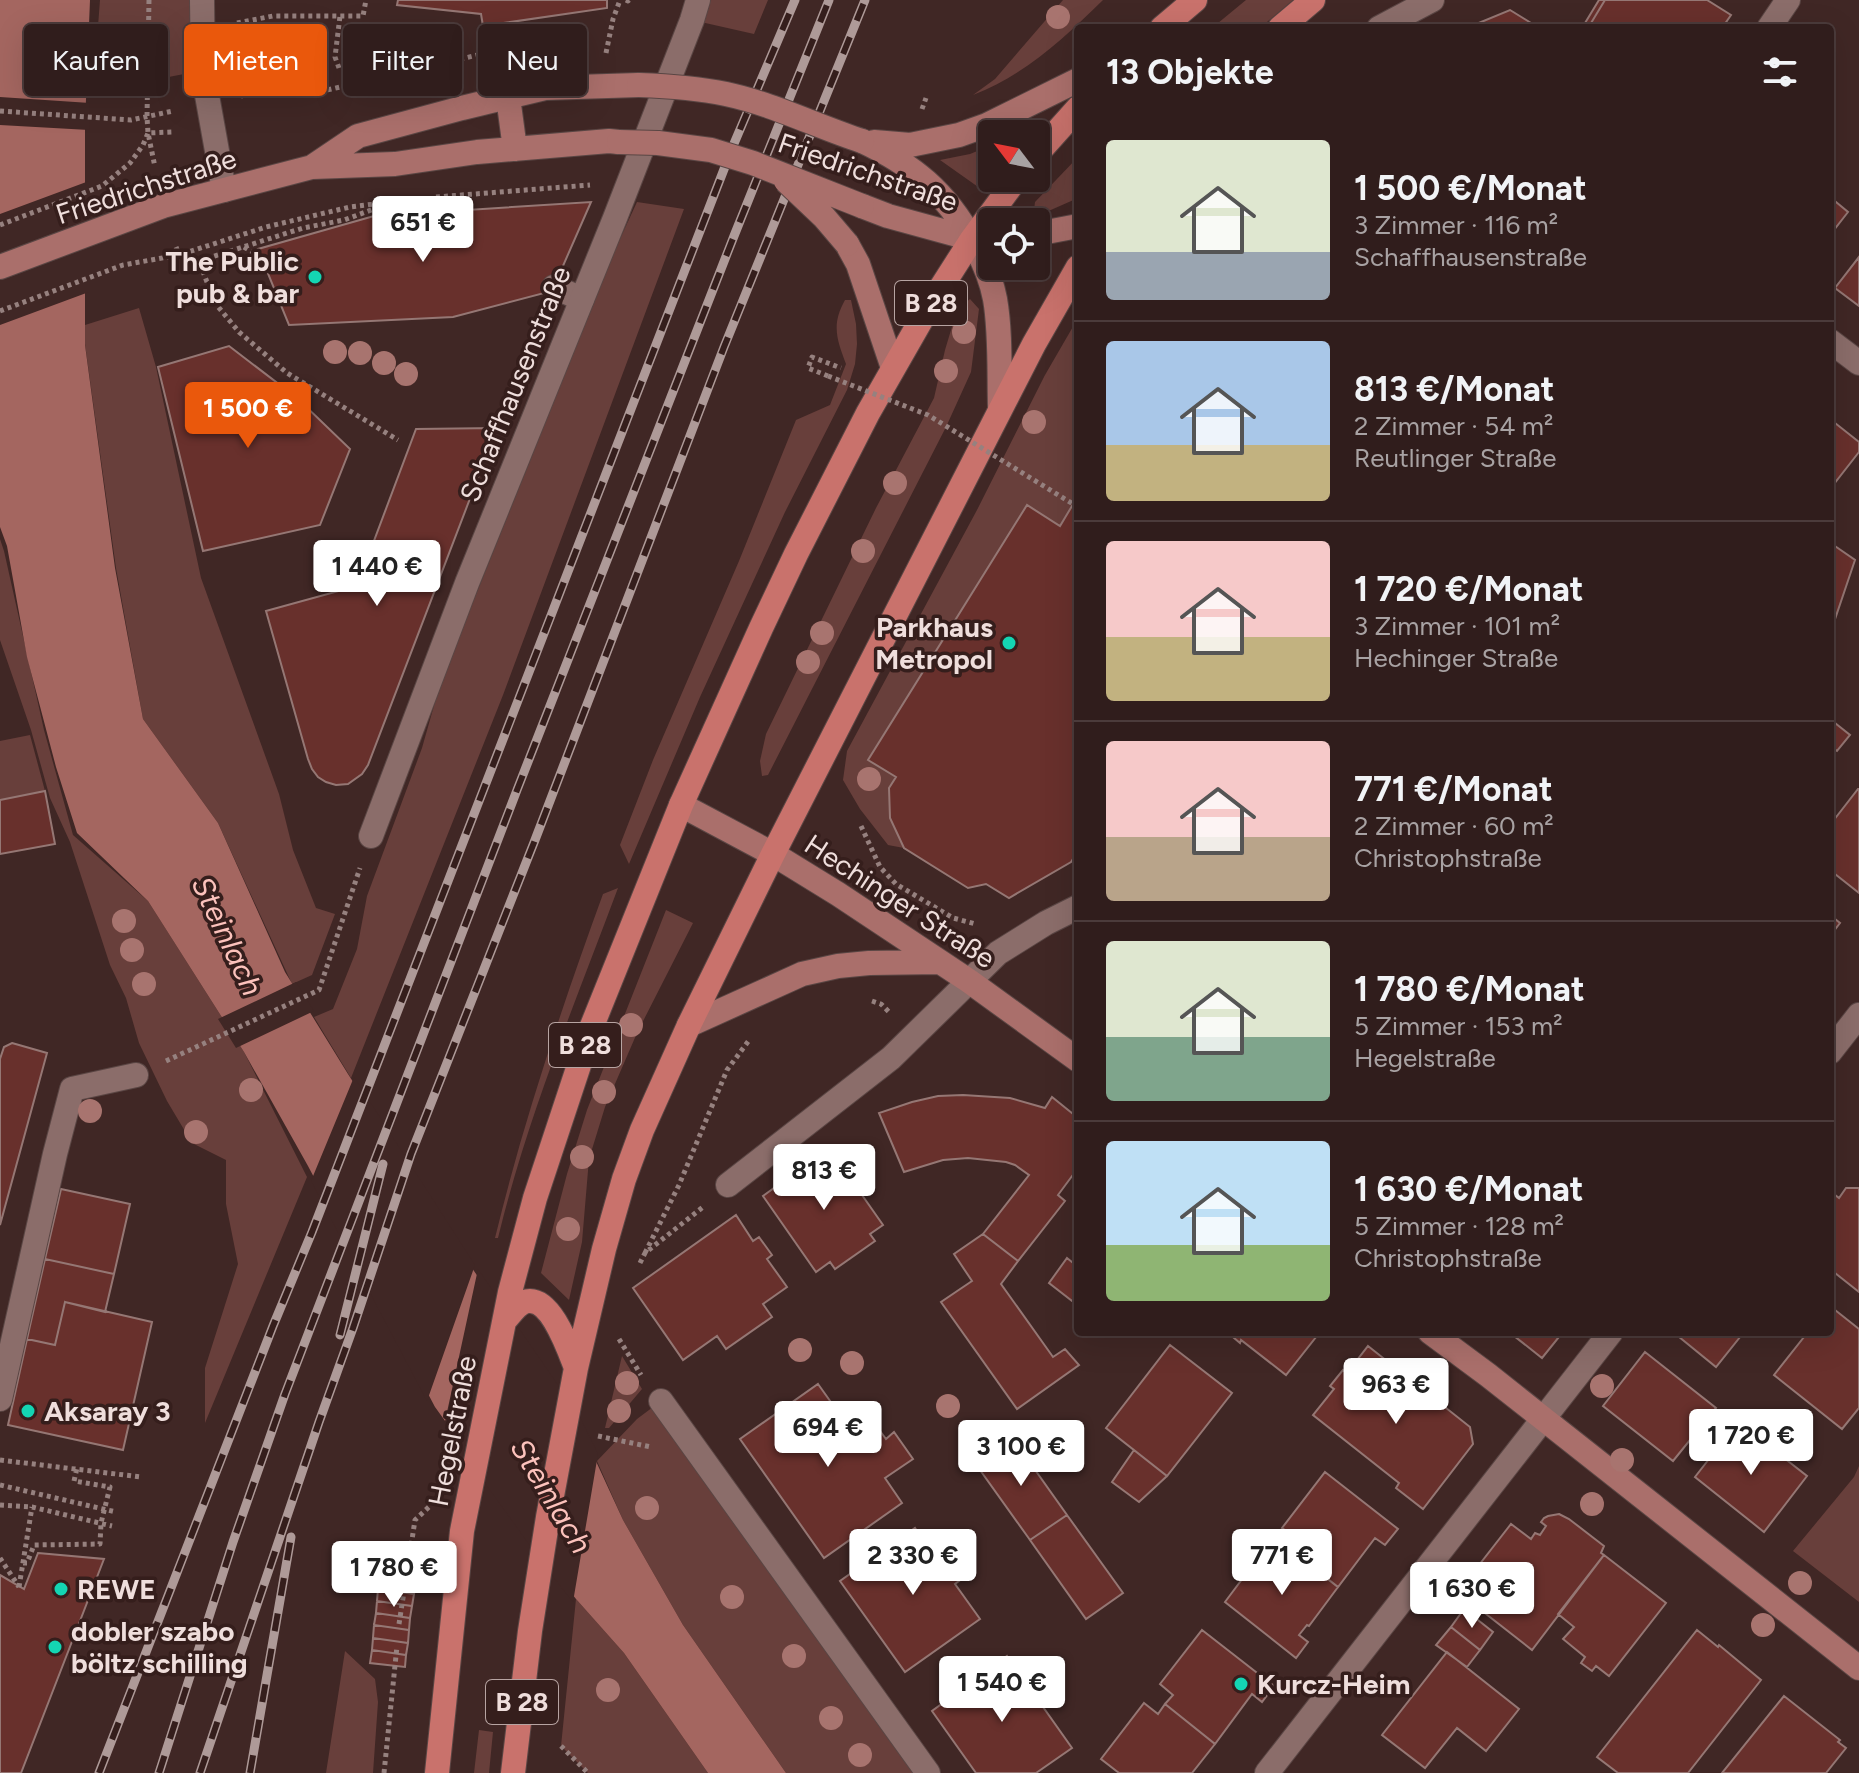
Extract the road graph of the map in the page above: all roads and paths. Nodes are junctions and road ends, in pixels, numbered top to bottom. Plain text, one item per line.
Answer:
1 (149, 0) edge
2 (202, 0) edge
3 (366, 0) edge
4 (625, 0) edge
5 (698, 0) edge
6 (1195, 0) edge
7 (1313, 0) edge
8 (1432, 0) edge
9 (1788, 0) edge
10 (340, 16) junction
11 (202, 24) edge
12 (237, 24) edge
13 (1167, 24) edge
14 (1285, 24) edge
15 (1387, 24) edge
16 (1772, 24) edge
17 (609, 37) dead end
18 (478, 55) edge
19 (339, 68) dead end
20 (1074, 82) edge
21 (327, 90) edge
22 (207, 96) edge
23 (508, 97) junction
24 (0, 111) edge
25 (170, 112) dead end
26 (1074, 112) edge
27 (147, 117) junction
28 (172, 132) dead end
29 (148, 133) junction
30 (1050, 139) edge
31 (869, 143) junction
32 (515, 149) junction
33 (155, 167) dead end
34 (312, 167) junction
35 (779, 174) junction
36 (602, 185) dead end
37 (224, 190) junction
38 (469, 195) junction
39 (426, 198) dead end
40 (467, 210) dead end
41 (0, 225) edge
42 (1074, 227) edge
43 (1050, 231) edge
44 (978, 235) edge
45 (978, 238) edge
46 (978, 244) edge
47 (176, 247) dead end
48 (243, 247) junction
49 (179, 255) junction
50 (262, 258) dead end
51 (199, 261) junction
52 (0, 267) edge
53 (1074, 274) edge
54 (989, 280) edge
55 (554, 287) dead end
56 (582, 299) junction
57 (0, 311) edge
58 (1834, 344) edge
59 (1859, 363) edge
60 (841, 368) dead end
61 (893, 368) junction
62 (1000, 409) junction
63 (398, 440) dead end
64 (1073, 504) dead end
65 (681, 805) junction
66 (861, 826) dead end
67 (371, 836) joint
68 (773, 854) junction
69 (1074, 909) edge
70 (981, 925) dead end
71 (940, 962) junction
72 (969, 981) junction
73 (867, 999) dead end
74 (1859, 1015) edge
75 (689, 1025) junction
76 (757, 1032) dead end
77 (1834, 1047) edge
78 (1074, 1057) edge
79 (891, 1058) junction
80 (136, 1075) joint
81 (728, 1185) joint
82 (645, 1253) junction
83 (634, 1275) dead end
84 (512, 1306) junction
85 (1435, 1336) edge
86 (1608, 1336) edge
87 (613, 1346) dead end
88 (575, 1373) junction
89 (0, 1399) edge
90 (661, 1401) joint
91 (1543, 1419) junction
92 (0, 1460) edge
93 (77, 1468) junction
94 (141, 1477) dead end
95 (0, 1485) edge
96 (0, 1505) edge
97 (32, 1507) junction
98 (104, 1508) junction
99 (116, 1512) dead end
100 (415, 1520) dead end
101 (101, 1523) junction
102 (112, 1526) dead end
103 (0, 1558) edge
104 (23, 1563) junction
105 (399, 1624) dead end
106 (397, 1646) dead end
107 (1859, 1668) edge
108 (961, 1670) dead end
109 (970, 1684) dead end
110 (561, 1746) dead end
111 (384, 1773) edge
112 (437, 1773) edge
113 (513, 1773) edge
114 (588, 1773) edge
115 (928, 1773) edge
116 (1267, 1773) edge

1 - 27 path
2 - 11 street
3 - 10 path
4 - 17 path
5 - 56 street, Schaffhausenstraße
6 - 13 main road
7 - 14 main road
8 - 15 street
9 - 16 street
10 - 12 path
10 - 19 path
18 - 21 path
20 - 31 street
22 - 37 street
23 - 31 street, Friedrichstraße, bridge
23 - 32 street
23 - 34 street, Friedrichstraße
24 - 27 path
25 - 27 path
26 - 30 main road
27 - 29 path
28 - 29 path
29 - 33 path
29 - 41 path
31 - 44 street, Friedrichstraße
32 - 34 street, Friedrichstraße
32 - 35 street, Friedrichstraße, bridge
34 - 37 street, Friedrichstraße
35 - 45 street, Friedrichstraße, bridge
35 - 61 street, bridge
36 - 38 path
37 - 52 street, Friedrichstraße
38 - 39 path
38 - 40 path
42 - 43 street
46 - 61 main road, B 28
47 - 49 path
48 - 49 path
48 - 50 path
48 - 51 path
49 - 51 path
49 - 57 path
51 - 63 path
53 - 62 main road, B 28
54 - 62 street, B 28
55 - 56 street
56 - 67 street, Schaffhausenstraße
58 - 59 street
60 - 64 path, bridge
61 - 65 main road, B 28
62 - 68 main road, B 28
65 - 68 street, Hechinger Straße
65 - 84 main road, B 28
66 - 70 path
67 - 80 path
68 - 71 street, Hechinger Straße
68 - 75 main road, B 28
69 - 72 street
71 - 72 street, Hechinger Straße
71 - 75 street
72 - 78 street, Hechinger Straße
72 - 79 street
73 - 79 path
74 - 77 street
75 - 88 main road, B 28
76 - 82 path
79 - 81 street
80 - 89 street
81 - 82 path
82 - 83 path
84 - 88 main road
84 - 112 main road, Hegelstraße / B 28
85 - 91 street
86 - 91 street
87 - 90 path
88 - 113 main road, B 28
90 - 115 street
91 - 107 street
91 - 116 street
92 - 93 path
93 - 94 path
93 - 98 path
95 - 98 path
96 - 97 path
97 - 101 path
97 - 104 path
98 - 99 path
98 - 101 path
100 - 105 path
101 - 102 path
101 - 104 path
103 - 104 path
106 - 111 path
108 - 109 path
110 - 114 path

